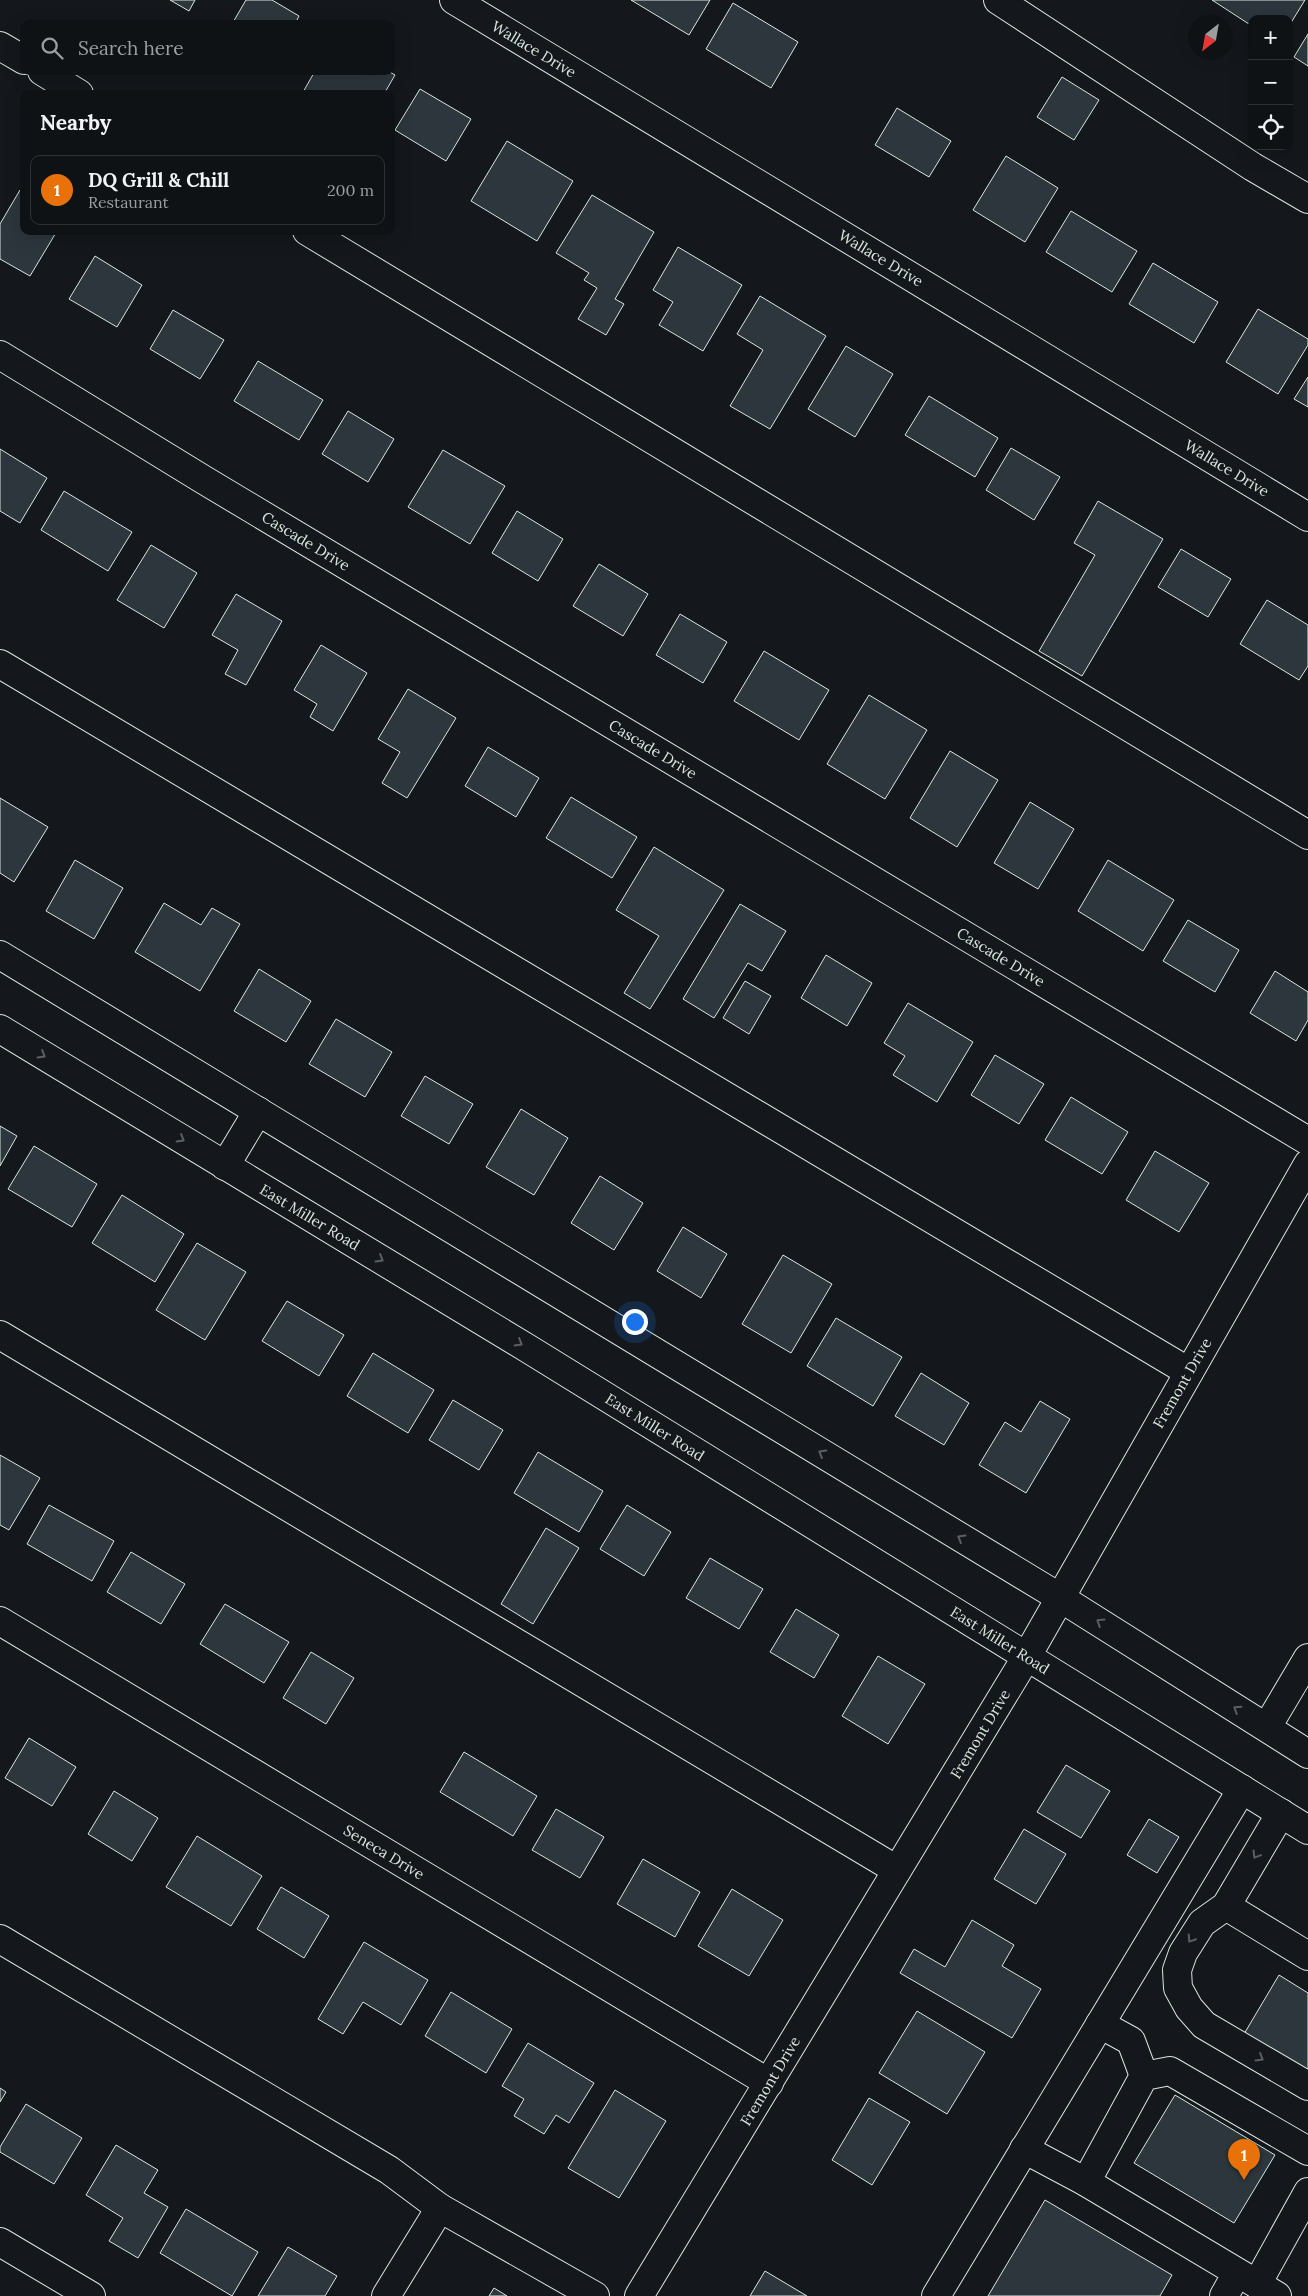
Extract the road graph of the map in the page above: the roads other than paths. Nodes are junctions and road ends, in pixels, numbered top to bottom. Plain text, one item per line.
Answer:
1 (454, 0) edge
2 (998, 0) edge
3 (0, 46) edge
4 (20, 58) edge
5 (48, 75) edge
6 (73, 90) edge
7 (1308, 199) edge
8 (314, 235) edge
9 (0, 355) edge
10 (1308, 517) edge
11 (0, 664) edge
12 (1308, 835) edge
13 (0, 955) edge
14 (0, 1029) edge
15 (258, 1111) junction
16 (1308, 1141) edge
17 (1308, 1164) edge
18 (225, 1166) junction
19 (0, 1335) edge
20 (1189, 1372) junction
21 (1059, 1597) junction
22 (0, 1621) edge
23 (1027, 1656) junction
24 (1308, 1658) edge
25 (1267, 1727) junction
26 (1308, 1754) edge
27 (1242, 1789) junction
28 (1281, 1814) junction
29 (1308, 1830) edge
30 (898, 1870) junction
31 (1226, 1906) junction
32 (0, 1939) edge
33 (1141, 1956) junction
34 (1308, 1956) edge
35 (1177, 1978) junction
36 (1100, 2024) junction
37 (1144, 2076) junction
38 (769, 2083) junction
39 (1308, 2086) edge
40 (1024, 2149) junction
41 (1308, 2151) edge
42 (1086, 2182) junction
43 (1308, 2192) edge
44 (440, 2208) junction
45 (0, 2242) edge
46 (1249, 2287) edge
47 (91, 2296) edge
48 (386, 2296) edge
49 (595, 2296) edge
50 (639, 2296) edge
51 (936, 2296) edge

1 - 10 street, Wallace Drive
2 - 7 street
3 - 4 street
5 - 6 street
8 - 12 street
9 - 16 street, Cascade Drive
11 - 20 street
13 - 15 street
14 -> 18 street, East Miller Road
15 - 18 street
21 -> 15 street
17 - 20 street, Fremont Drive
18 -> 23 street, East Miller Road
19 - 30 street
20 - 21 street, Fremont Drive
21 - 23 street, Fremont Drive
25 -> 21 street
22 - 38 street, Seneca Drive
23 - 27 street, East Miller Road
23 - 30 street, Fremont Drive
24 - 25 street
25 - 26 street
27 - 28 street, East Miller Road
27 - 33 street
28 - 29 street, East Miller Road
28 -> 31 street
30 - 38 street, Fremont Drive
31 - 34 street
31 -> 35 street
32 - 44 street
33 - 35 street
33 - 36 street
35 -> 39 street
36 - 37 street
36 - 40 street
37 - 41 street
37 - 42 street
38 - 50 street, Fremont Drive
40 - 42 street
40 - 51 street
42 - 46 street
43 - 46 street
44 - 48 street
44 - 49 street
45 - 47 street

